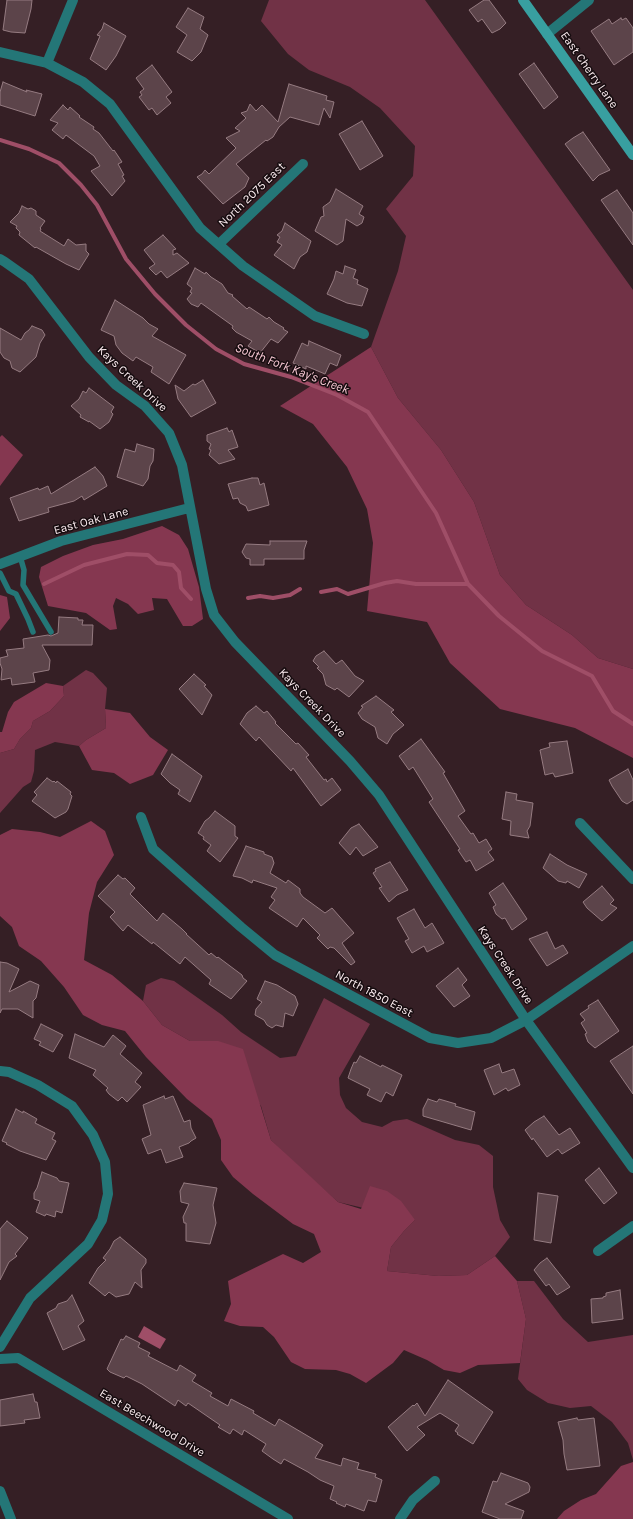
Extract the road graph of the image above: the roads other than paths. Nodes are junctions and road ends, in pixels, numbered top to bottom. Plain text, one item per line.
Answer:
1 (74, 0) edge
2 (523, 0) edge
3 (589, 0) edge
4 (547, 34) junction
5 (0, 52) edge
6 (47, 63) junction
7 (633, 155) edge
8 (303, 164) dead end
9 (219, 244) junction
10 (0, 259) edge
11 (364, 334) dead end
12 (190, 508) junction
13 (20, 556) junction
14 (0, 564) edge
15 (0, 573) edge
16 (33, 632) dead end
17 (51, 632) dead end
18 (140, 817) dead end
19 (580, 823) dead end
20 (633, 879) edge
21 (633, 946) edge
22 (526, 1020) junction
23 (0, 1071) edge
24 (633, 1168) edge
25 (633, 1226) edge
26 (598, 1251) dead end
27 (0, 1347) edge
28 (0, 1359) edge
29 (435, 1481) dead end
30 (0, 1491) edge
31 (11, 1519) edge
32 (288, 1519) edge
33 (400, 1519) edge

1 - 6 street
2 - 4 street, East Cherry Lane
3 - 4 street
4 - 7 street, East Cherry Lane
5 - 6 street
6 - 9 street
8 - 9 street, North 2075 East
9 - 11 street
10 - 12 street, Kays Creek Drive
12 - 13 street, East Oak Lane
12 - 22 street, Kays Creek Drive
13 - 14 street, East Oak Lane
13 - 17 lane
15 - 16 lane
18 - 22 street, North 1850 East
19 - 20 street
21 - 22 street, North 1850 East
22 - 24 street, Kays Creek Drive
23 - 27 street
25 - 26 street
28 - 32 street, East Beechwood Drive
29 - 33 street
30 - 31 street

